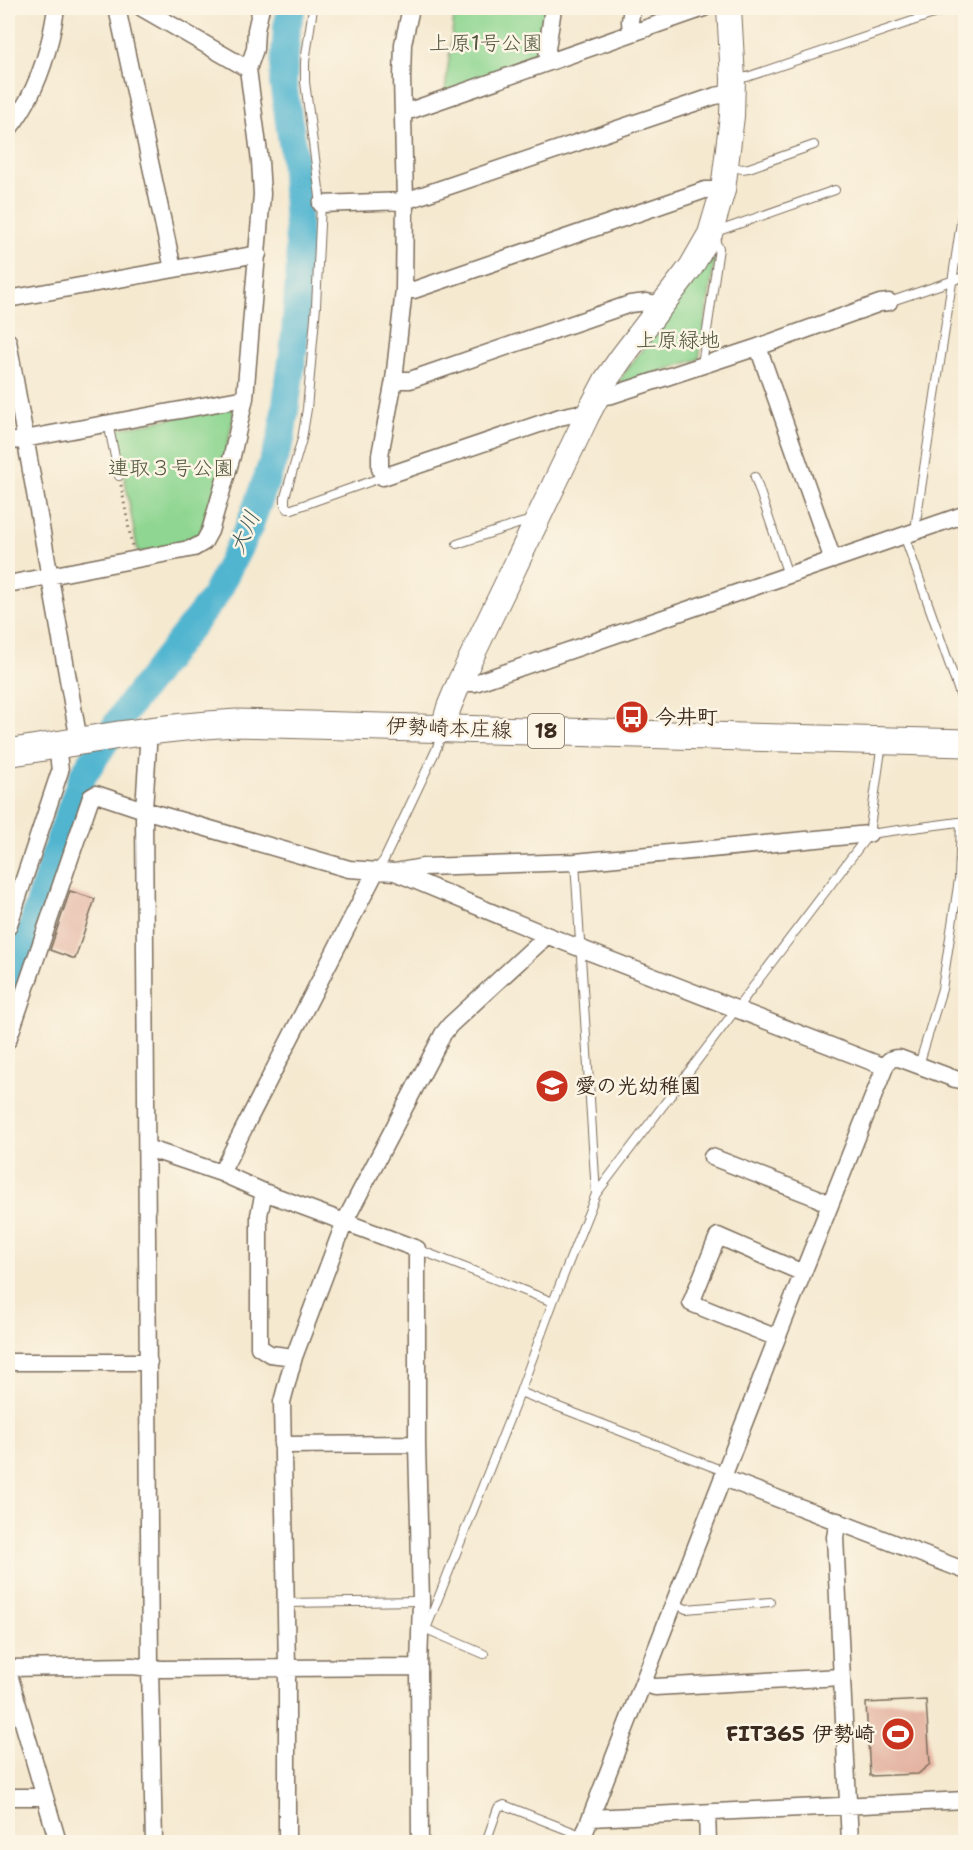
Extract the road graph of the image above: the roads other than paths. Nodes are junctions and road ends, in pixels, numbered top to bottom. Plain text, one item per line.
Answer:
1 (56, 8) edge
2 (117, 8) edge
3 (142, 8) edge
4 (261, 8) edge
5 (313, 8) edge
6 (411, 8) edge
7 (553, 8) edge
8 (632, 8) edge
9 (704, 8) edge
10 (729, 8) edge
11 (951, 8) edge
12 (631, 33) junction
13 (549, 62) junction
14 (248, 69) junction
15 (733, 86) junction
16 (403, 111) junction
17 (8, 130) edge
18 (814, 145) dead end
19 (726, 165) junction
20 (966, 189) edge
21 (723, 190) junction
22 (835, 190) dead end
23 (405, 201) junction
24 (321, 204) junction
25 (710, 234) junction
26 (258, 254) junction
27 (173, 269) junction
28 (966, 276) edge
29 (952, 280) junction
30 (404, 289) junction
31 (8, 299) edge
32 (889, 302) joint
33 (661, 305) junction
34 (8, 341) edge
35 (758, 347) junction
36 (702, 365) junction
37 (394, 380) junction
38 (244, 398) junction
39 (592, 406) junction
40 (108, 423) junction
41 (25, 438) junction
42 (8, 442) edge
43 (119, 476) road end
44 (383, 477) junction
45 (755, 477) dead end
46 (966, 514) edge
47 (537, 520) junction
48 (911, 533) junction
49 (457, 544) dead end
50 (833, 560) junction
51 (788, 575) junction
52 (49, 576) junction
53 (8, 584) edge
54 (459, 682) junction
55 (963, 703) dead end
56 (443, 728) junction
57 (137, 731) junction
58 (882, 741) junction
59 (73, 742) junction
60 (966, 743) edge
61 (8, 753) edge
62 (144, 810) junction
63 (963, 822) edge
64 (869, 834) junction
65 (575, 862) junction
66 (376, 871) junction
67 (395, 872) junction
68 (8, 927) edge
69 (546, 935) junction
70 (581, 949) junction
71 (735, 1009) junction
72 (8, 1040) edge
73 (919, 1065) junction
74 (885, 1067) junction
75 (966, 1081) edge
76 (147, 1148) junction
77 (712, 1157) dead end
78 (221, 1173) junction
79 (966, 1174) edge
80 (264, 1192) junction
81 (596, 1194) junction
82 (830, 1205) junction
83 (345, 1221) junction
84 (965, 1239) edge
85 (417, 1249) junction
86 (803, 1273) junction
87 (553, 1302) junction
88 (777, 1338) junction
89 (966, 1350) edge
90 (294, 1357) junction
91 (8, 1362) edge
92 (149, 1362) junction
93 (520, 1392) junction
94 (417, 1444) junction
95 (282, 1445) junction
96 (725, 1475) junction
97 (838, 1521) junction
98 (966, 1571) edge
99 (421, 1601) junction
100 (770, 1602) dead end
101 (285, 1603) junction
102 (674, 1603) junction
103 (424, 1631) junction
104 (484, 1654) dead end
105 (419, 1667) junction
106 (150, 1668) junction
107 (287, 1668) junction
108 (8, 1669) edge
109 (841, 1677) junction
110 (643, 1683) junction
111 (8, 1797) edge
112 (45, 1797) junction
113 (966, 1800) edge
114 (848, 1805) junction
115 (707, 1813) junction
116 (591, 1818) junction
117 (582, 1839) edge
118 (58, 1842) edge
119 (154, 1842) edge
120 (287, 1842) edge
121 (420, 1842) edge
122 (486, 1842) edge
123 (708, 1842) edge
124 (850, 1842) edge

1 - 17 street
2 - 27 street
3 - 14 street
4 - 14 street
5 - 24 lane
6 - 16 street
7 - 13 street
8 - 12 street
9 - 12 street
10 - 15 street
11 - 15 lane
12 - 13 street
13 - 16 street
14 - 26 street
15 - 19 street
15 - 23 street
16 - 23 street
18 - 19 lane
19 - 21 street
20 - 29 lane
21 - 25 street
21 - 30 street
22 - 25 lane
23 - 24 street
23 - 30 street
24 - 44 lane
25 - 33 street
25 - 36 lane
26 - 27 street
26 - 38 street
27 - 31 street
28 - 29 lane
29 - 32 lane
29 - 48 lane
30 - 37 street
32 - 35 street
33 - 37 street
33 - 39 street
34 - 41 street
35 - 36 street
35 - 50 street
36 - 39 street
37 - 44 street
38 - 40 street
38 - 52 street
39 - 44 street
39 - 47 street
40 - 41 street
40 - 43 lane
41 - 42 street
41 - 52 street
45 - 51 lane
46 - 48 street
47 - 49 lane
47 - 54 street
48 - 50 street
48 - 55 lane
50 - 51 street
51 - 54 street
52 - 53 street
52 - 59 street
54 - 56 street
56 - 57 main road, 伊勢崎本庄線 / 18
56 - 58 main road, 伊勢崎本庄線 / 18
56 - 66 lane
57 - 59 main road, 伊勢崎本庄線 / 18
57 - 62 street
58 - 60 main road, 伊勢崎本庄線 / 18
58 - 64 lane
59 - 61 main road, 伊勢崎本庄線 / 18
59 - 68 street
62 - 66 street
62 - 72 street
62 - 76 street
63 - 64 lane
63 - 73 lane
64 - 65 street
64 - 71 lane
65 - 67 street
65 - 70 lane
66 - 67 street
66 - 78 street
67 - 69 street
69 - 70 street
69 - 83 street
70 - 71 street
70 - 81 lane
71 - 74 street
71 - 81 lane
73 - 74 street
73 - 75 street
74 - 82 street
76 - 78 street
76 - 92 street
77 - 82 street
78 - 80 street
79 - 84 lane
80 - 83 street
80 - 90 street
81 - 87 lane
82 - 86 street
83 - 85 street
83 - 90 street
84 - 89 lane
85 - 87 lane
85 - 94 street
86 - 88 street
86 - 88 street
87 - 93 lane
88 - 96 street
90 - 95 street
91 - 92 street
92 - 106 street
93 - 96 lane
93 - 103 lane
94 - 95 street
94 - 99 street
95 - 101 street
96 - 97 street
96 - 102 street
97 - 98 street
97 - 109 street
99 - 101 lane
99 - 103 street
100 - 102 lane
101 - 107 street
102 - 110 street
103 - 104 lane
103 - 105 street
105 - 107 street
105 - 121 street
106 - 107 street
106 - 108 street
106 - 119 street
107 - 120 street
108 - 112 street
109 - 110 street
109 - 114 street
110 - 116 street
111 - 112 street
112 - 118 street
113 - 114 street
114 - 115 street
114 - 124 street
115 - 116 street
115 - 123 street
116 - 117 street
117 - 122 lane

